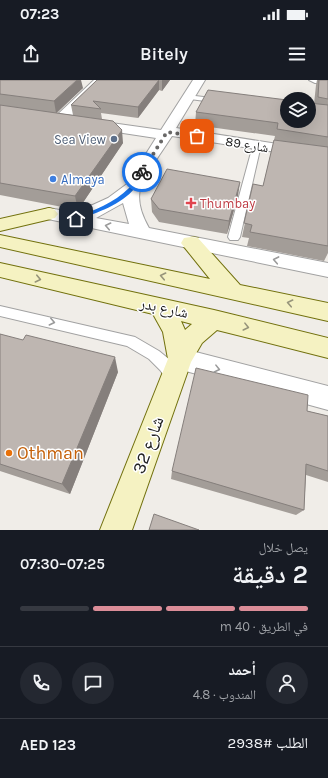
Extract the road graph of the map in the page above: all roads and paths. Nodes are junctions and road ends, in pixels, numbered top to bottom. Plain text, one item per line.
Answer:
1 (199, 80) edge
2 (315, 80) edge
3 (328, 81) edge
4 (97, 83) edge
5 (80, 84) dead end
6 (190, 97) junction
7 (227, 102) edge
8 (45, 118) edge
9 (60, 120) junction
10 (165, 133) junction
11 (257, 145) junction
12 (328, 156) edge
13 (133, 187) junction
14 (48, 214) joint
15 (76, 219) junction
16 (0, 225) edge
17 (143, 233) junction
18 (234, 237) dead end
19 (0, 241) edge
20 (191, 243) junction
21 (0, 270) edge
22 (328, 270) edge
23 (233, 291) junction
24 (162, 308) junction
25 (0, 311) edge
26 (328, 312) edge
27 (214, 319) junction
28 (328, 348) edge
29 (176, 368) junction
30 (328, 398) edge
31 (116, 530) edge

1 - 6 street
2 - 3 street
4 - 5 street
4 - 9 street
6 - 7 lane
6 - 10 street
8 - 9 street, شارع 89
9 - 10 street, شارع 89
10 - 11 street, شارع 89
10 - 13 street
11 - 12 street, شارع 89
11 - 18 lane
13 - 15 street
13 - 17 street
14 - 15 street
14 - 16 main road
17 -> 15 street
17 - 20 street
23 -> 19 main road, شارع بدر
22 -> 20 street
20 - 23 main road
21 -> 24 main road, شارع بدر
26 -> 23 main road, شارع بدر
24 - 27 main road, شارع بدر
24 - 29 main road, شارع 32
25 -> 29 lane
27 -> 28 main road, شارع بدر
27 - 29 main road, شارع 32
29 -> 30 street
29 - 31 main road, شارع 32

